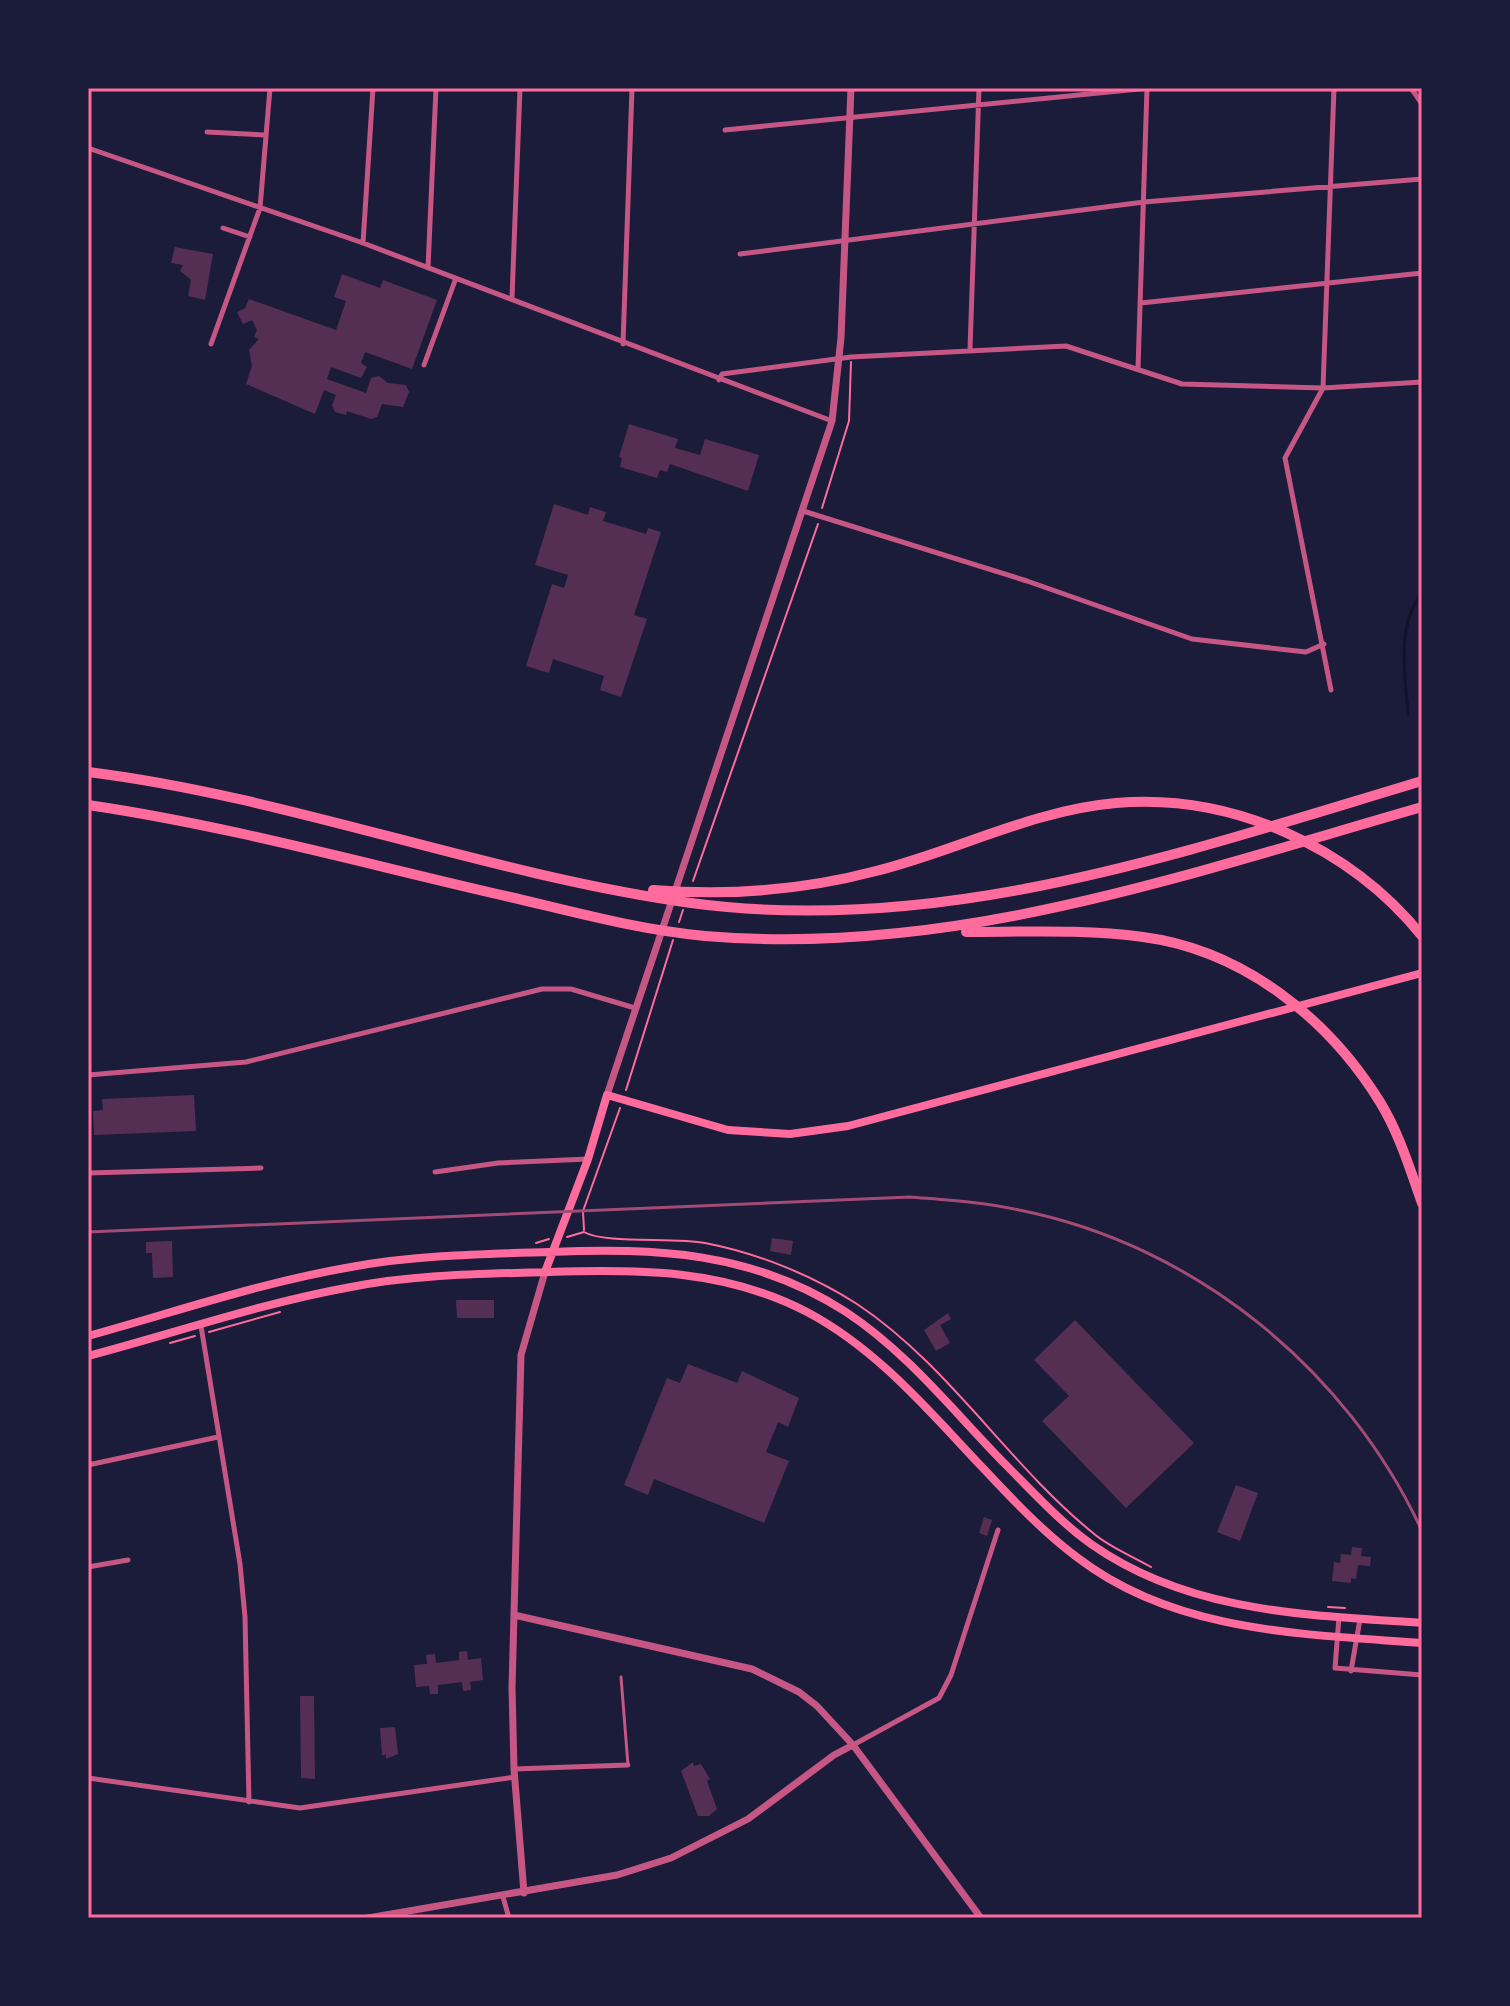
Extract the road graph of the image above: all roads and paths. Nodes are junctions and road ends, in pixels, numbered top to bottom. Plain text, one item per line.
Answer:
1 (270, 88) edge
2 (373, 88) edge
3 (436, 88) edge
4 (520, 88) edge
5 (632, 88) edge
6 (851, 88) edge
7 (979, 88) edge
8 (1148, 88) edge
9 (1334, 88) edge
10 (1411, 88) edge
11 (978, 103) junction
12 (1422, 104) edge
13 (850, 119) junction
14 (725, 130) dead end
15 (207, 132) dead end
16 (266, 135) junction
17 (88, 148) edge
18 (1422, 179) edge
19 (1329, 189) junction
20 (1144, 202) junction
21 (260, 208) junction
22 (972, 225) junction
23 (223, 228) dead end
24 (250, 237) junction
25 (845, 240) junction
26 (363, 243) junction
27 (740, 254) dead end
28 (428, 268) junction
29 (1422, 273) edge
30 (456, 278) junction
31 (1325, 284) junction
32 (512, 298) junction
33 (1141, 303) junction
34 (211, 344) dead end
35 (623, 344) junction
36 (970, 349) junction
37 (851, 357) junction
38 (840, 359) junction
39 (424, 365) dead end
40 (1138, 369) junction
41 (721, 377) junction
42 (1422, 382) edge
43 (1323, 388) junction
44 (832, 421) junction
45 (820, 509) dead end
46 (803, 511) junction
47 (817, 525) dead end
48 (1324, 644) junction
49 (1331, 690) dead end
50 (88, 772) edge
51 (1422, 781) edge
52 (88, 805) edge
53 (1422, 807) edge
54 (703, 853) dead end
55 (595, 886) junction
56 (888, 933) junction
57 (1422, 936) edge
58 (663, 969) dead end
59 (1422, 973) edge
60 (635, 1008) junction
61 (88, 1075) edge
62 (630, 1078) dead end
63 (607, 1095) junction
64 (616, 1121) dead end
65 (588, 1159) junction
66 (261, 1168) dead end
67 (435, 1172) dead end
68 (88, 1173) edge
69 (1422, 1203) edge
70 (584, 1232) junction
71 (560, 1238) junction
72 (554, 1251) junction
73 (530, 1252) junction
74 (545, 1272) junction
75 (289, 1310) dead end
76 (202, 1330) junction
77 (88, 1336) edge
78 (159, 1346) dead end
79 (88, 1356) edge
80 (218, 1437) junction
81 (88, 1465) edge
82 (998, 1530) dead end
83 (128, 1560) dead end
84 (88, 1567) edge
85 (1158, 1571) dead end
86 (1323, 1606) dead end
87 (1350, 1609) dead end
88 (514, 1615) junction
89 (1339, 1617) junction
90 (1360, 1619) junction
91 (1422, 1623) edge
92 (1337, 1637) junction
93 (1357, 1638) junction
94 (1422, 1643) edge
95 (1351, 1671) junction
96 (1422, 1675) edge
97 (621, 1677) dead end
98 (853, 1745) junction
99 (628, 1765) joint
100 (514, 1773) junction
101 (88, 1778) edge
102 (249, 1802) junction
103 (524, 1893) junction
104 (503, 1897) junction
105 (416, 1915) edge
106 (368, 1918) edge
107 (509, 1918) edge
108 (981, 1918) edge

1 - 16 street
2 - 26 street
3 - 28 street
4 - 32 street
5 - 35 street
6 - 13 street
7 - 11 street
8 - 11 street
8 - 20 street
9 - 19 street
10 - 12 street
11 - 13 street
11 - 22 street
13 - 14 street
13 - 25 street
15 - 16 street
16 - 21 street
17 - 21 street
18 - 19 street
19 - 20 street
19 - 31 street
20 - 22 street
20 - 33 street
21 - 24 street
21 - 26 street
22 - 25 street
22 - 36 street
23 - 24 street
24 - 34 street
25 - 27 street
25 - 38 street
26 - 28 street
28 - 30 street
29 - 31 street
30 - 32 street
30 - 39 street
31 - 33 street
31 - 43 street
32 - 35 street
33 - 40 street
35 - 41 street
36 - 37 street
36 - 40 street
37 - 38 street
37 - 45 path
38 - 41 street
38 - 44 street
40 - 43 street
41 - 44 street
42 - 43 street
43 - 48 street
44 - 46 street
46 - 48 street
46 - 60 street
47 - 54 path
48 - 49 street
50 - 55 highway
51 - 55 highway
52 - 56 highway
53 - 56 highway
55 - 57 highway
56 - 69 highway
58 - 62 path
59 - 63 main road
60 - 61 street
60 - 63 street
63 - 65 main road
64 - 70 path
65 - 67 street
65 - 71 main road
66 - 68 street
70 - 71 path
70 - 85 path
71 - 72 main road
71 - 73 path
72 - 73 main road
72 - 74 main road
72 - 89 main road
73 - 77 main road
74 - 76 main road
74 - 88 street
74 - 92 main road
75 - 76 path
76 - 78 path
76 - 79 main road
76 - 80 street
80 - 81 street
80 - 102 street
82 - 98 street
83 - 84 street
86 - 87 path
88 - 98 street
88 - 100 street
89 - 90 main road
89 - 92 street
90 - 91 main road
90 - 93 street
92 - 93 main road
92 - 95 street
93 - 94 main road
93 - 95 street
95 - 96 street
97 - 99 lane
98 - 103 street
98 - 108 street
99 - 100 street
100 - 102 street
100 - 103 street
101 - 102 street
103 - 104 street
104 - 105 street
104 - 107 street
105 - 106 street

